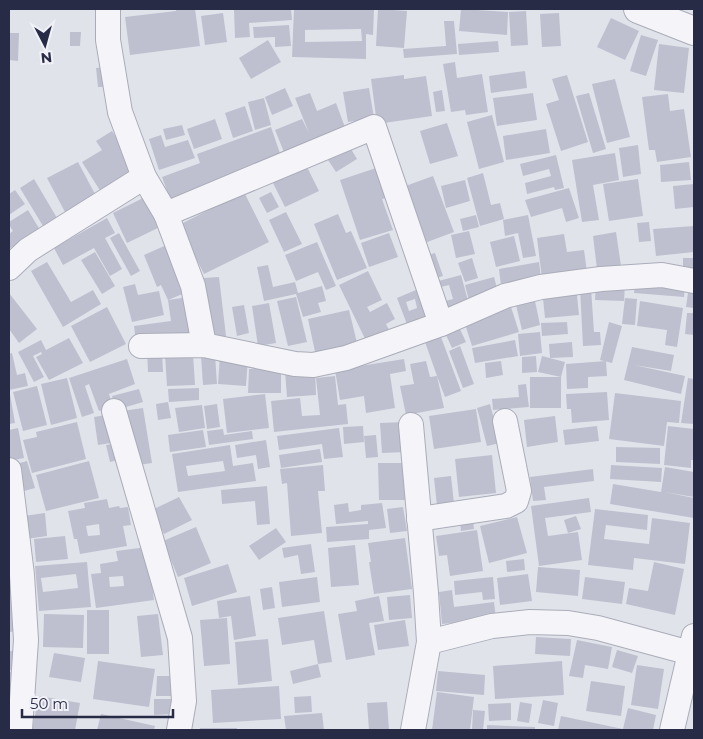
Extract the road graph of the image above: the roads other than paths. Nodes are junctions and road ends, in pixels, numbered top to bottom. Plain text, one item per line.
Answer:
1 (108, 9) edge
2 (638, 9) edge
3 (694, 31) edge
4 (144, 177) junction
5 (166, 214) junction
6 (9, 268) edge
7 (694, 281) edge
8 (442, 324) junction
9 (204, 345) junction
10 (141, 346) dead end
11 (114, 411) dead end
12 (505, 421) dead end
13 (412, 425) dead end
14 (9, 470) edge
15 (419, 520) junction
16 (17, 640) edge
17 (428, 642) junction
18 (693, 648) edge
19 (20, 730) edge
20 (180, 730) edge
21 (413, 730) edge
22 (672, 730) edge

1 - 4 street
2 - 3 street
4 - 5 street
4 - 6 street
5 - 8 street
5 - 9 street
7 - 8 street
8 - 9 street
9 - 10 street
11 - 20 street
12 - 15 street
13 - 15 street
14 - 16 street
15 - 17 street
16 - 19 street
17 - 18 street
17 - 21 street
18 - 22 street

